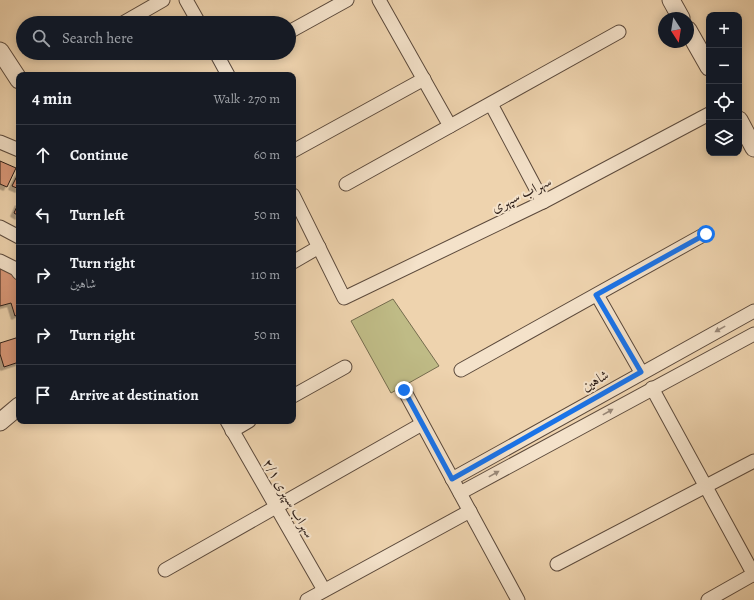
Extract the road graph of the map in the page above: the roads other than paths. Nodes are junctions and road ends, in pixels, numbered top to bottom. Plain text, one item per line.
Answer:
1 (164, 0) edge
2 (186, 0) edge
3 (347, 0) edge
4 (379, 0) edge
5 (671, 0) edge
6 (678, 12) edge
7 (135, 16) edge
8 (195, 16) edge
9 (296, 28) edge
10 (619, 32) dead end
11 (694, 41) edge
12 (0, 51) edge
13 (220, 60) edge
14 (706, 62) edge
15 (226, 72) edge
16 (16, 75) edge
17 (424, 79) junction
18 (491, 104) junction
19 (706, 116) edge
20 (450, 126) junction
21 (742, 126) edge
22 (0, 142) edge
23 (754, 148) edge
24 (16, 149) edge
25 (296, 149) edge
26 (346, 184) dead end
27 (296, 201) edge
28 (544, 202) junction
29 (0, 227) edge
30 (706, 234) dead end
31 (16, 235) edge
32 (319, 247) junction
33 (296, 260) edge
34 (0, 261) edge
35 (16, 269) edge
36 (596, 295) junction
37 (754, 311) edge
38 (754, 334) edge
39 (345, 367) dead end
40 (461, 370) dead end
41 (641, 372) junction
42 (652, 388) junction
43 (404, 390) dead end
44 (296, 394) edge
45 (16, 409) edge
46 (0, 422) edge
47 (422, 424) junction
48 (230, 426) edge
49 (754, 461) edge
50 (452, 479) junction
51 (705, 485) junction
52 (460, 493) junction
53 (276, 507) junction
54 (470, 511) junction
55 (557, 564) dead end
56 (166, 570) dead end
57 (754, 574) edge
58 (324, 590) junction
59 (514, 599) edge
60 (307, 600) edge
61 (708, 600) edge

1 - 7 street
2 - 8 street
3 - 9 street
4 - 17 street
5 - 6 street
10 - 18 street
11 - 14 street
12 - 16 street
13 - 15 street
17 - 20 street
17 - 25 street
18 - 20 street
18 - 28 street
19 - 28 street, سهراب سپهری
20 - 26 street
21 - 23 street
22 - 24 street
27 - 32 street
28 - 32 street, سهراب سپهری
29 - 31 street
30 - 36 street
32 - 33 street
34 - 35 street
36 - 40 street
36 - 41 street
37 -> 41 street, شاهین
38 - 42 street
39 - 44 street
41 - 50 street, شاهین
42 - 51 street
52 -> 42 street
43 - 47 street
45 - 46 street
47 - 50 street
47 - 53 street
48 - 53 street, سهراب سپهری ۲/۱
49 - 51 street
50 - 52 street
51 - 55 street
51 - 57 street
52 - 54 street
53 - 56 street
53 - 58 street, سهراب سپهری ۲/۱
54 - 58 street
54 - 59 street
57 - 61 street
58 - 60 street

